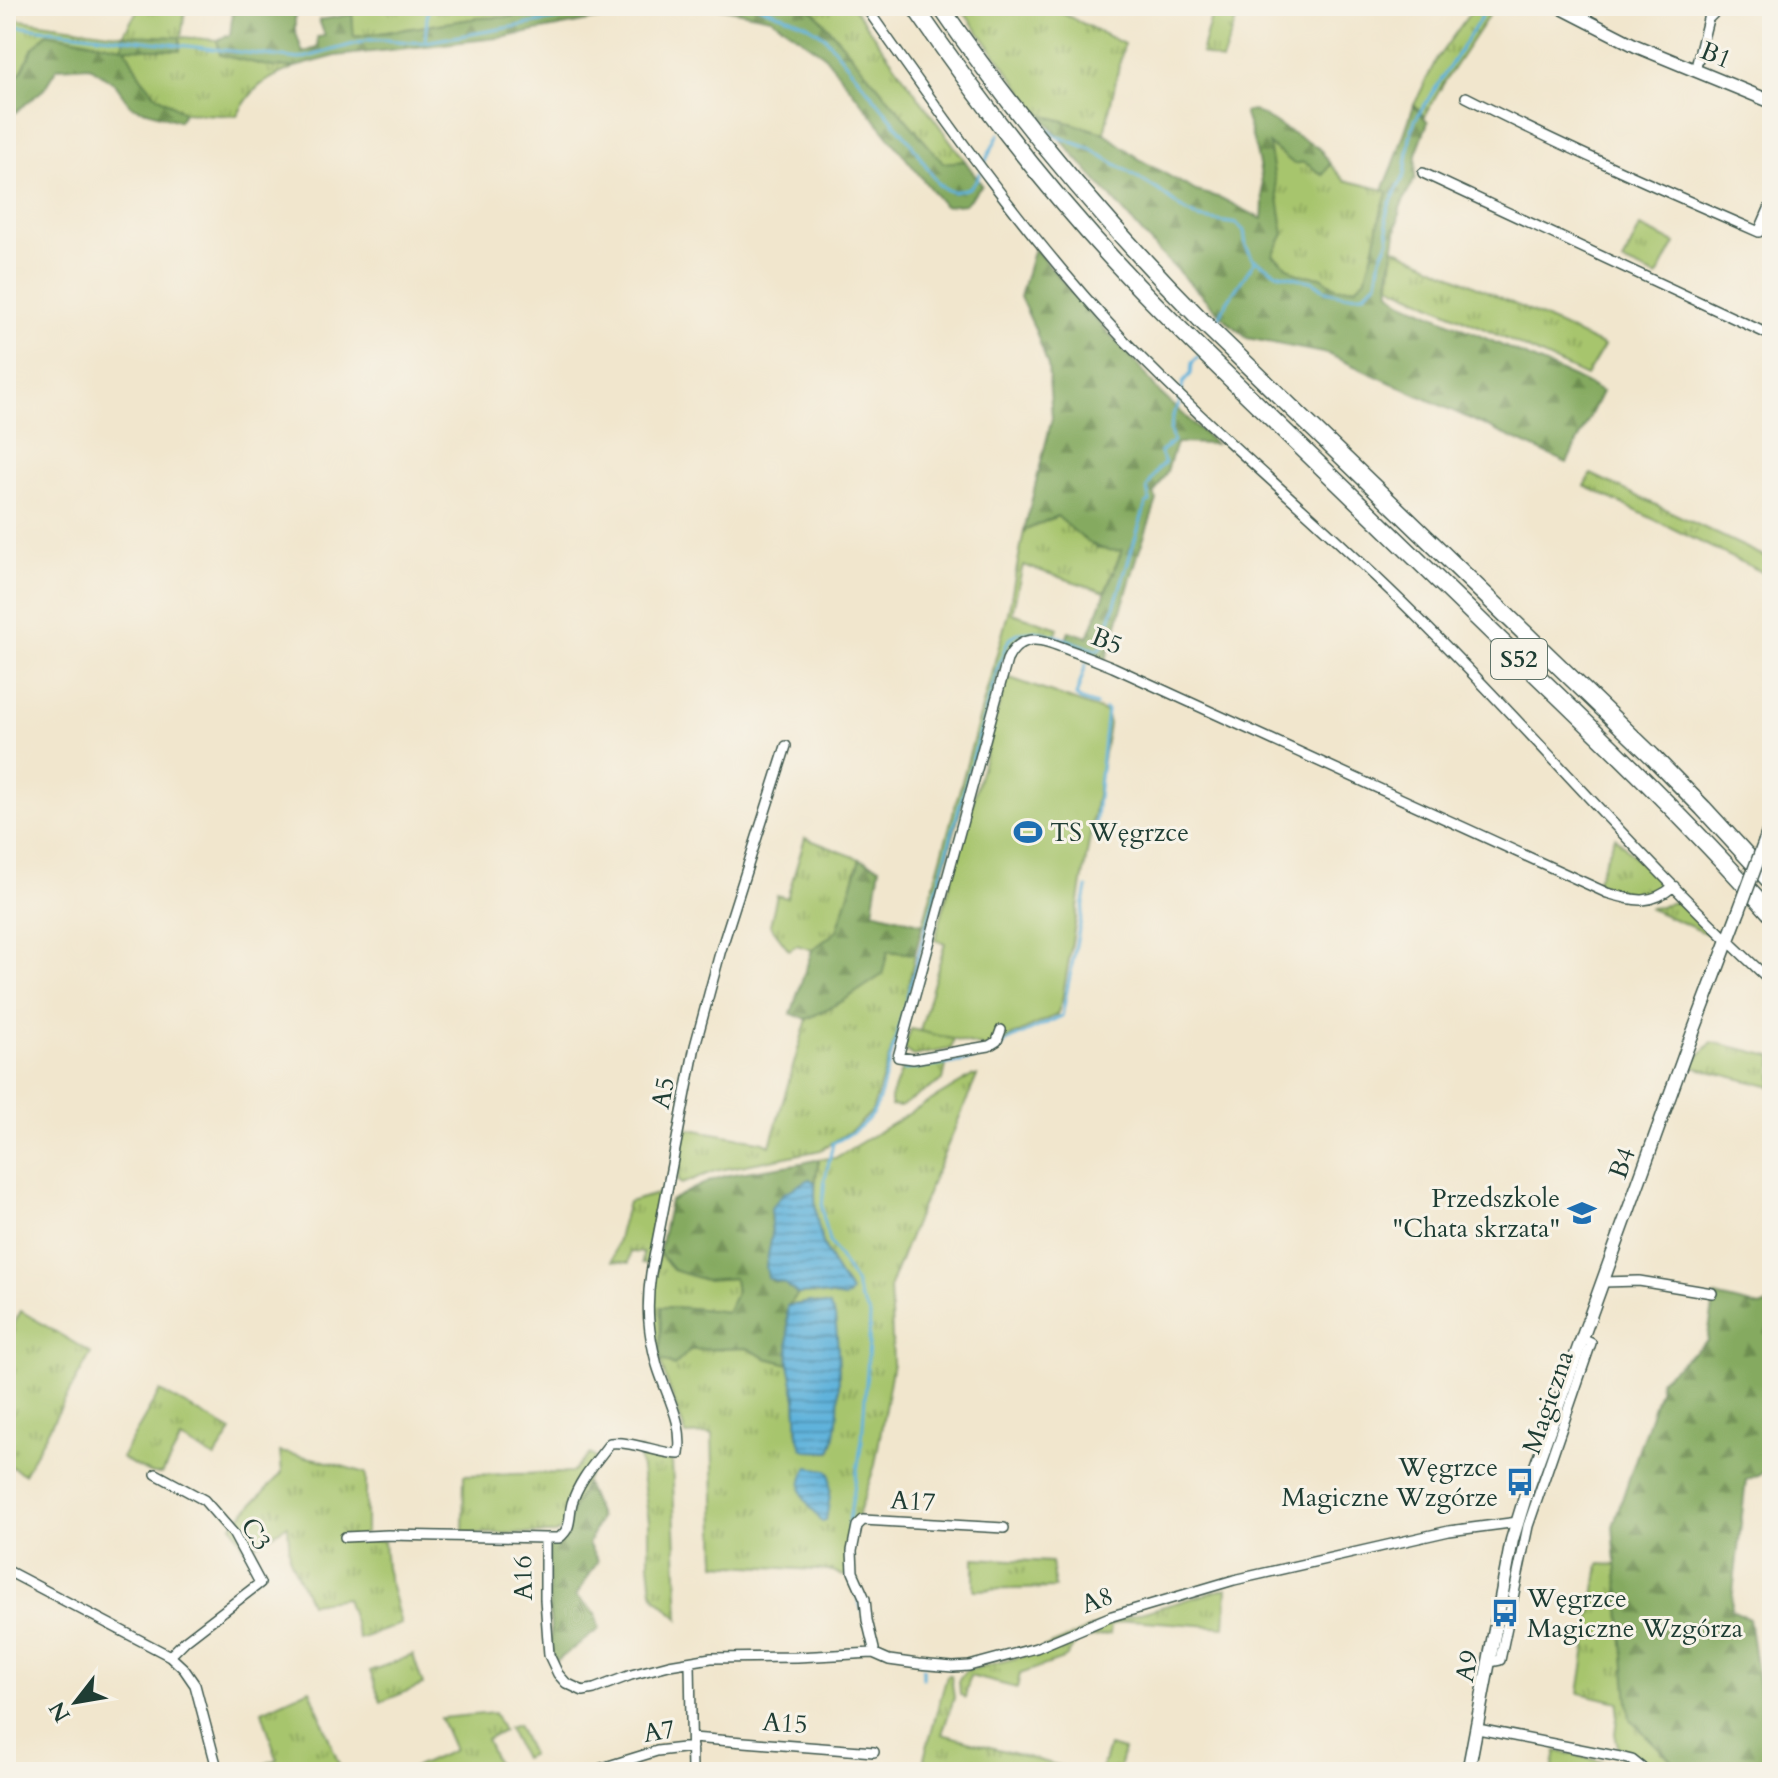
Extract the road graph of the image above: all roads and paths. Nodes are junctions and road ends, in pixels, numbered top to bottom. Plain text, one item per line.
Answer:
1 (865, 6) edge
2 (914, 6) edge
3 (940, 6) edge
4 (1558, 6) edge
5 (1718, 6) edge
6 (1695, 71) junction
7 (1466, 97) dead end
8 (1772, 102) edge
9 (1423, 173) dead end
10 (1772, 202) edge
11 (1772, 336) edge
12 (786, 746) dead end
13 (1772, 820) edge
14 (1772, 883) edge
15 (1674, 886) junction
16 (1772, 915) edge
17 (1728, 940) junction
18 (1772, 982) edge
19 (1001, 1030) dead end
20 (1603, 1282) junction
21 (1712, 1293) dead end
22 (1582, 1339) junction
23 (156, 1474) dead end
24 (1518, 1522) junction
25 (1004, 1528) dead end
26 (345, 1537) dead end
27 (545, 1538) junction
28 (6, 1570) edge
29 (874, 1651) junction
30 (170, 1656) junction
31 (1490, 1662) junction
32 (690, 1663) junction
33 (1478, 1729) junction
34 (692, 1743) junction
35 (874, 1752) dead end
36 (218, 1772) edge
37 (589, 1772) edge
38 (692, 1772) edge
39 (1468, 1772) edge
40 (1647, 1772) edge

1 - 15 street
2 - 16 highway, S52
3 - 14 highway, S52
4 - 6 street, B1
5 - 6 street
6 - 8 street, B1
7 - 10 street
9 - 11 street
12 - 27 street, A5
13 - 17 street, B4, bridge
15 - 17 street
15 - 19 street, B5
17 - 18 street
17 - 20 street, B4
20 - 21 street
20 - 22 street, B4
22 - 24 street, B4
22 - 31 street, Magiczna
23 - 30 street, C3
24 - 29 street, A8
24 - 31 street, A9
25 - 29 street, A17
26 - 27 street, A16
27 - 32 street, A16
28 - 30 street
29 - 32 street, A8
30 - 36 street
31 - 33 street, A9
32 - 34 street
33 - 39 street, A9
33 - 40 street
34 - 35 street, A15
34 - 37 street, A7
34 - 38 street

